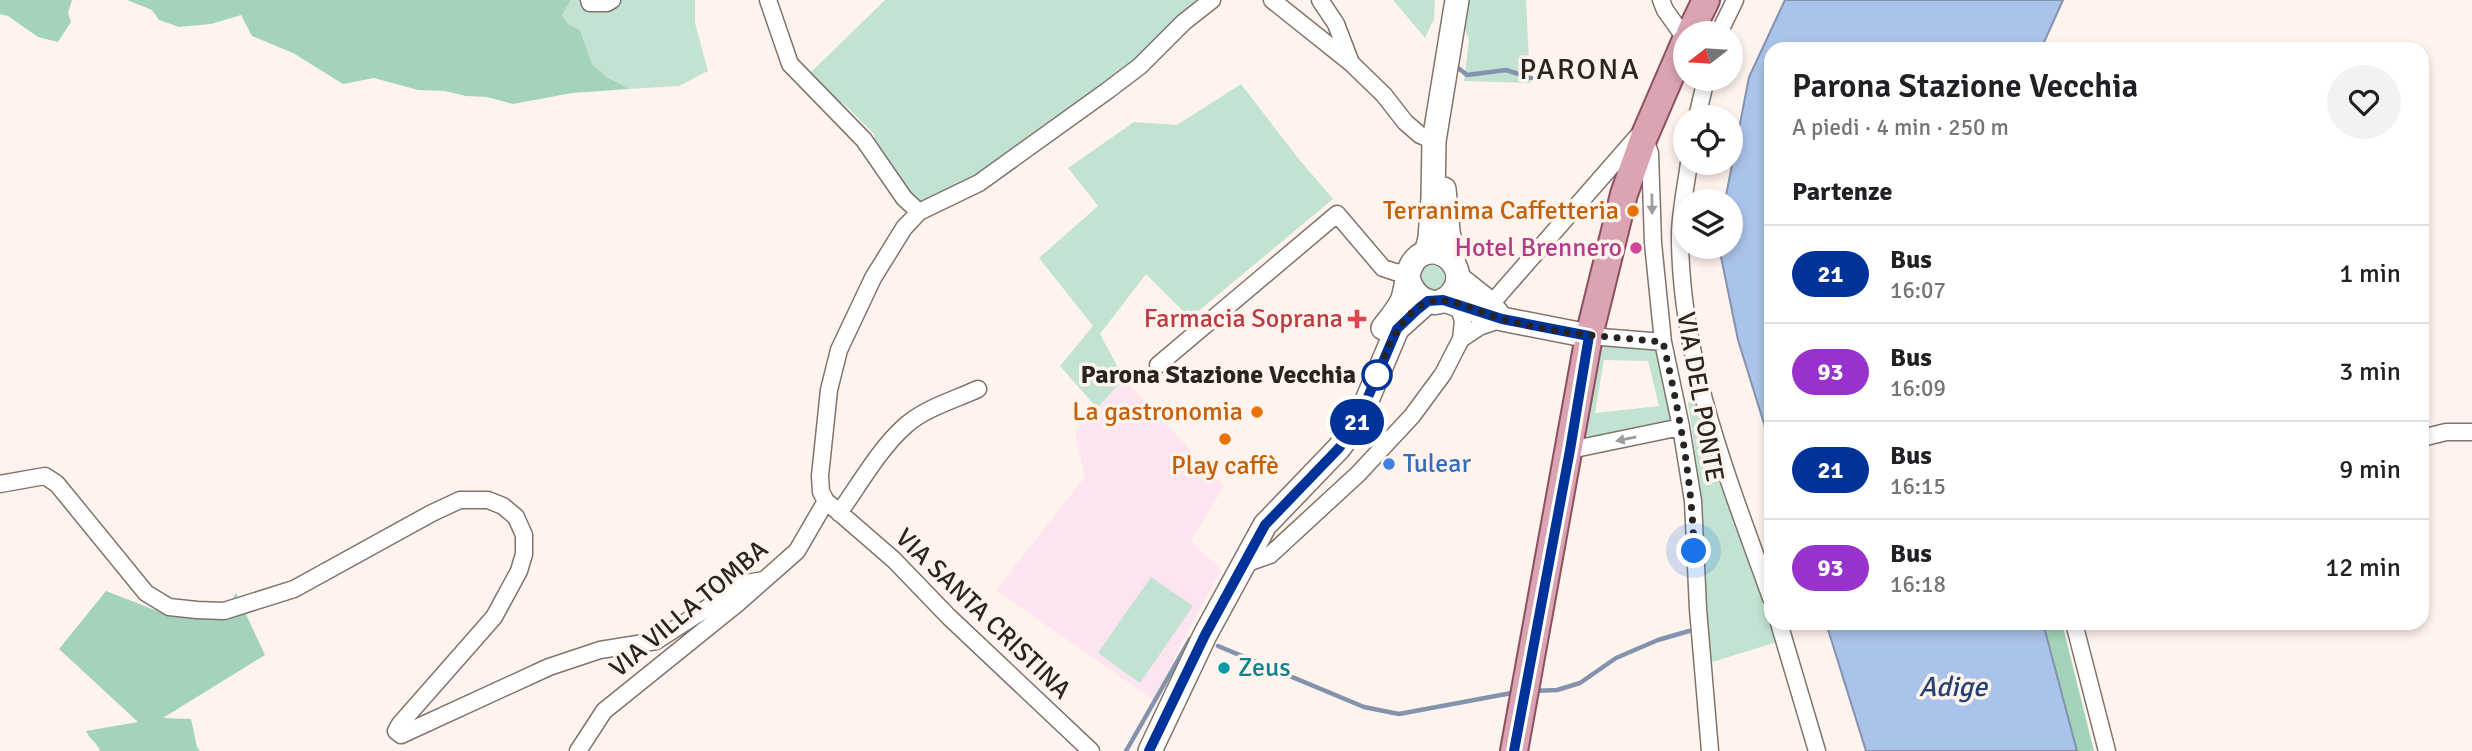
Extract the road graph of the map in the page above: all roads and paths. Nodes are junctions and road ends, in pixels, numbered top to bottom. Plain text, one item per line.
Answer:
1 (589, 0) edge
2 (612, 0) edge
3 (768, 0) edge
4 (1212, 0) edge
5 (1272, 0) edge
6 (1320, 0) edge
7 (1457, 0) edge
8 (1661, 0) edge
9 (1706, 0) edge
10 (1735, 0) edge
11 (1695, 21) edge
12 (1725, 21) edge
13 (1673, 22) edge
14 (1350, 63) junction
15 (1673, 68) edge
16 (1644, 137) junction
17 (1435, 148) junction
18 (1687, 175) edge
19 (919, 212) junction
20 (1426, 253) junction
21 (1456, 271) junction
22 (1408, 275) junction
23 (1487, 301) junction
24 (1443, 302) junction
25 (1502, 319) junction
26 (1589, 336) junction
27 (1461, 339) junction
28 (1663, 342) junction
29 (1158, 365) dead end
30 (978, 389) dead end
31 (1369, 394) junction
32 (1682, 427) junction
33 (2472, 432) edge
34 (2429, 436) edge
35 (1570, 450) junction
36 (0, 484) edge
37 (824, 497) junction
38 (839, 513) junction
39 (1242, 565) junction
40 (1764, 578) edge
41 (764, 580) junction
42 (1781, 630) edge
43 (2076, 630) edge
44 (578, 751) edge
45 (1091, 751) edge
46 (1150, 751) edge
47 (1514, 751) edge
48 (1710, 751) edge
49 (1817, 751) edge
50 (2107, 751) edge

1 - 2 street
3 - 19 street
4 - 19 street
5 - 14 street
6 - 14 street
7 - 17 main road
8 - 13 street
9 - 11 main road
10 - 12 street
14 - 17 street
15 - 16 main road
16 - 23 street
16 - 26 main road
16 -> 28 street, VIA DEL PONTE
17 - 20 main road
17 - 21 main road
18 - 40 street
19 - 37 street
20 - 21 main road
20 - 22 main road
21 - 23 main road
21 - 24 main road
22 - 24 main road
22 - 29 street
22 - 31 main road
23 - 25 main road
24 - 25 main road
24 - 27 street
24 - 31 main road
25 - 26 main road
25 - 27 street
26 - 28 street
26 - 35 main road
27 - 39 street
28 - 32 street, VIA DEL PONTE
30 - 38 street
31 - 39 main road
32 -> 35 street
32 - 48 street, VIA DEL PONTE
33 - 34 street
35 - 47 main road
36 - 41 street
37 - 38 street, VIA SANTA CRISTINA
37 - 41 street, VIA VILLA TOMBA
38 - 45 street, VIA SANTA CRISTINA
39 - 46 main road
41 - 44 street, VIA VILLA TOMBA
42 - 49 street
43 - 50 street

